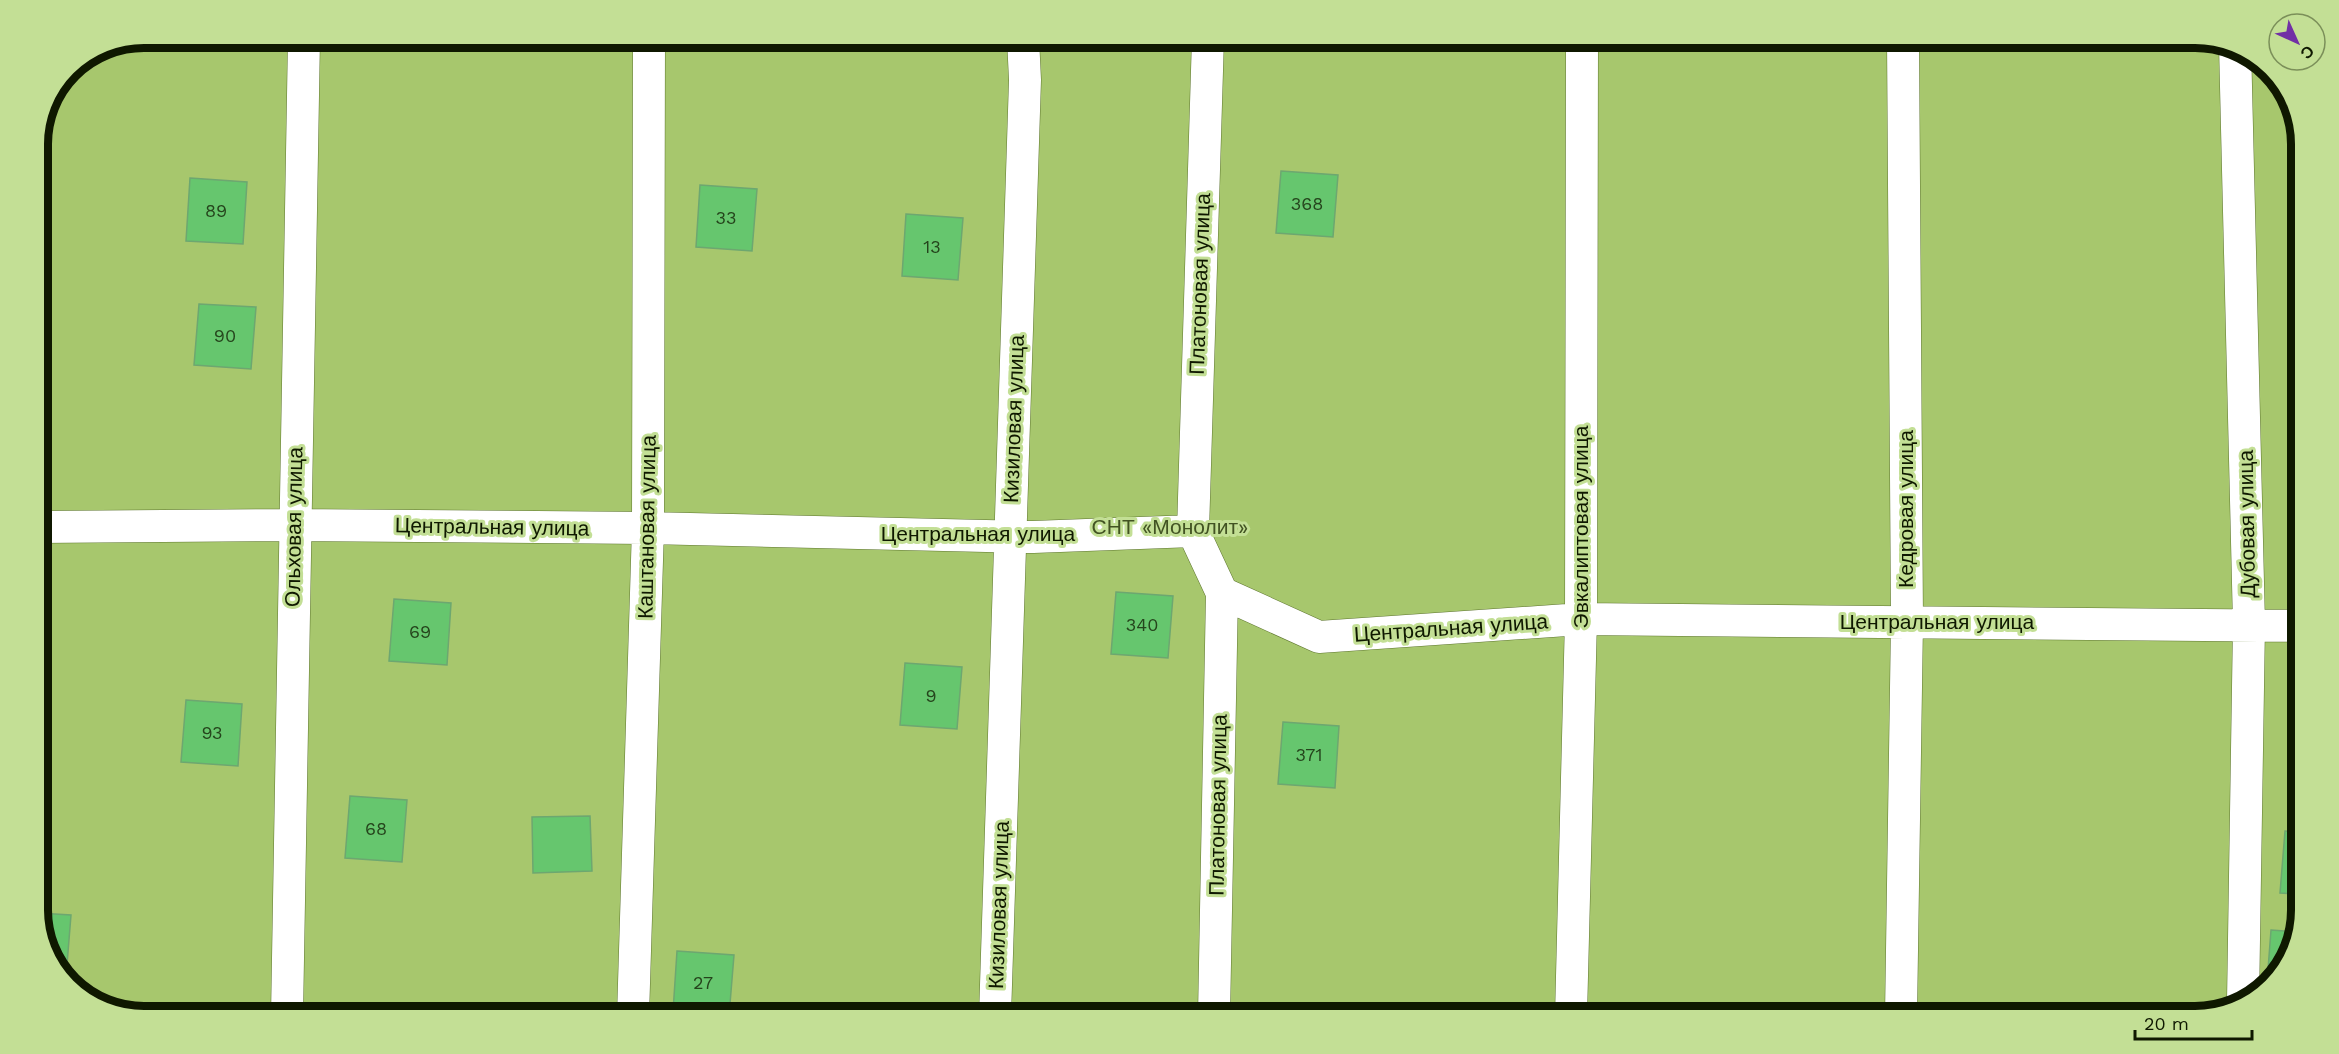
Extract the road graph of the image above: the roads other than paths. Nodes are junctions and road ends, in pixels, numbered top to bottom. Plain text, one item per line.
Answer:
1 (304, 48) edge
2 (649, 48) edge
3 (1023, 48) edge
4 (1208, 48) edge
5 (1582, 48) edge
6 (1903, 48) edge
7 (2235, 57) edge
8 (293, 525) junction
9 (48, 527) edge
10 (648, 528) junction
11 (1193, 531) junction
12 (1010, 536) junction
13 (1222, 593) junction
14 (1581, 620) junction
15 (1907, 622) junction
16 (2249, 624) junction
17 (2291, 626) edge
18 (2242, 994) edge
19 (287, 1006) edge
20 (633, 1006) edge
21 (995, 1006) edge
22 (1214, 1006) edge
23 (1571, 1006) edge
24 (1901, 1006) edge

1 - 8 street, Ольховая улица
2 - 10 street, Каштановая улица
3 - 12 street, Кизиловая улица
4 - 11 street, Платоновая улица
5 - 14 street, Эвкалиптовая улица
6 - 15 street, Кедровая улица
7 - 16 street, Дубовая улица
8 - 9 street, Центральная улица
8 - 10 street, Центральная улица
8 - 19 street, Ольховая улица
10 - 12 street, Центральная улица
10 - 20 street, Каштановая улица
11 - 12 street, Центральная улица
11 - 13 street
12 - 21 street, Кизиловая улица
13 - 14 street, Центральная улица
13 - 22 street, Платоновая улица
14 - 15 street, Центральная улица
14 - 23 street, Эвкалиптовая улица
15 - 16 street, Центральная улица
15 - 24 street, Кедровая улица
16 - 17 street, Центральная улица
16 - 18 street, Дубовая улица

